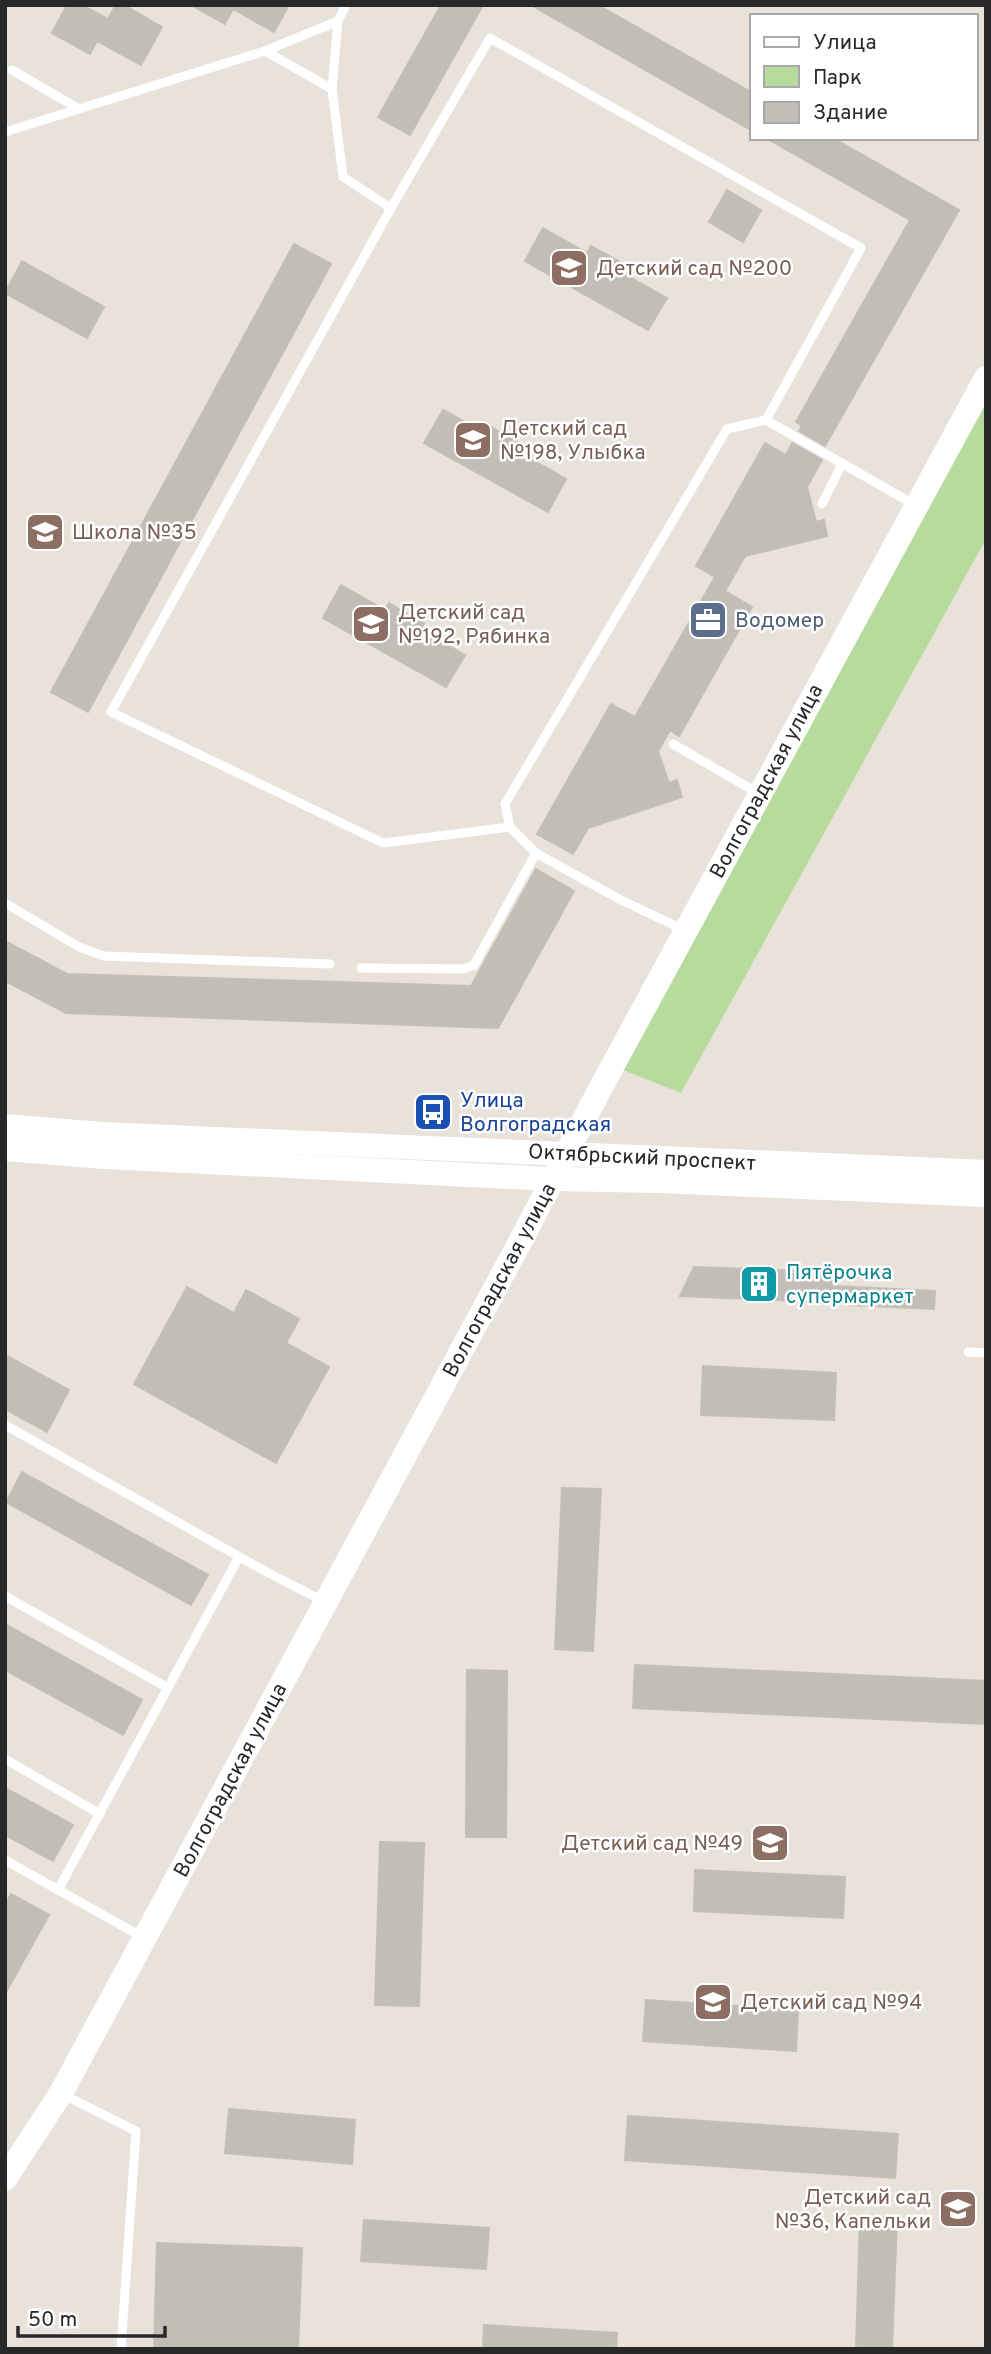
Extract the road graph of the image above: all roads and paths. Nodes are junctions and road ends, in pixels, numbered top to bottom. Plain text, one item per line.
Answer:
1 (346, 5) edge
2 (338, 21) junction
3 (265, 51) junction
4 (12, 70) dead end
5 (332, 89) junction
6 (79, 109) junction
7 (5, 132) edge
8 (391, 208) junction
9 (986, 378) edge
10 (766, 420) junction
11 (842, 464) junction
12 (822, 504) dead end
13 (915, 505) junction
14 (673, 744) dead end
15 (760, 794) junction
16 (510, 827) junction
17 (536, 853) junction
18 (5, 903) edge
19 (685, 931) junction
20 (330, 964) dead end
21 (362, 968) dead end
22 (5, 1126) edge
23 (5, 1149) edge
24 (564, 1154) junction
25 (986, 1172) edge
26 (552, 1179) junction
27 (986, 1195) edge
28 (968, 1352) dead end
29 (986, 1353) edge
30 (5, 1425) edge
31 (239, 1557) junction
32 (5, 1596) edge
33 (325, 1603) junction
34 (168, 1688) junction
35 (5, 1759) edge
36 (100, 1814) junction
37 (7, 1865) edge
38 (58, 1890) junction
39 (144, 1938) junction
40 (61, 2093) junction
41 (5, 2179) edge
42 (121, 2349) edge

1 - 2 lane
2 - 3 lane
2 - 5 lane
3 - 5 lane
3 - 6 lane
4 - 6 lane
5 - 8 lane
6 - 7 lane
8 - 10 lane
8 - 16 lane
9 - 13 main road, Волгоградская улица
10 - 11 lane
10 - 16 lane
11 - 12 lane
11 - 13 lane
13 - 15 main road, Волгоградская улица
14 - 15 lane
15 - 19 main road, Волгоградская улица
16 - 17 lane
17 - 19 lane
17 - 21 lane
18 - 20 lane
19 - 24 main road, Волгоградская улица
22 - 24 main road, Октябрьский проспект
23 - 26 main road, Октябрьский проспект
24 - 25 main road, Октябрьский проспект
24 - 26 main road, Волгоградская улица
26 - 27 main road, Октябрьский проспект
26 - 33 main road, Волгоградская улица
28 - 29 lane
30 - 31 lane
31 - 33 lane
31 - 34 lane
32 - 34 lane
33 - 39 main road, Волгоградская улица
34 - 36 lane
35 - 36 lane
36 - 38 lane
37 - 38 lane
38 - 39 lane
39 - 40 main road, Волгоградская улица
40 - 41 main road, Волгоградская улица
40 - 42 lane

